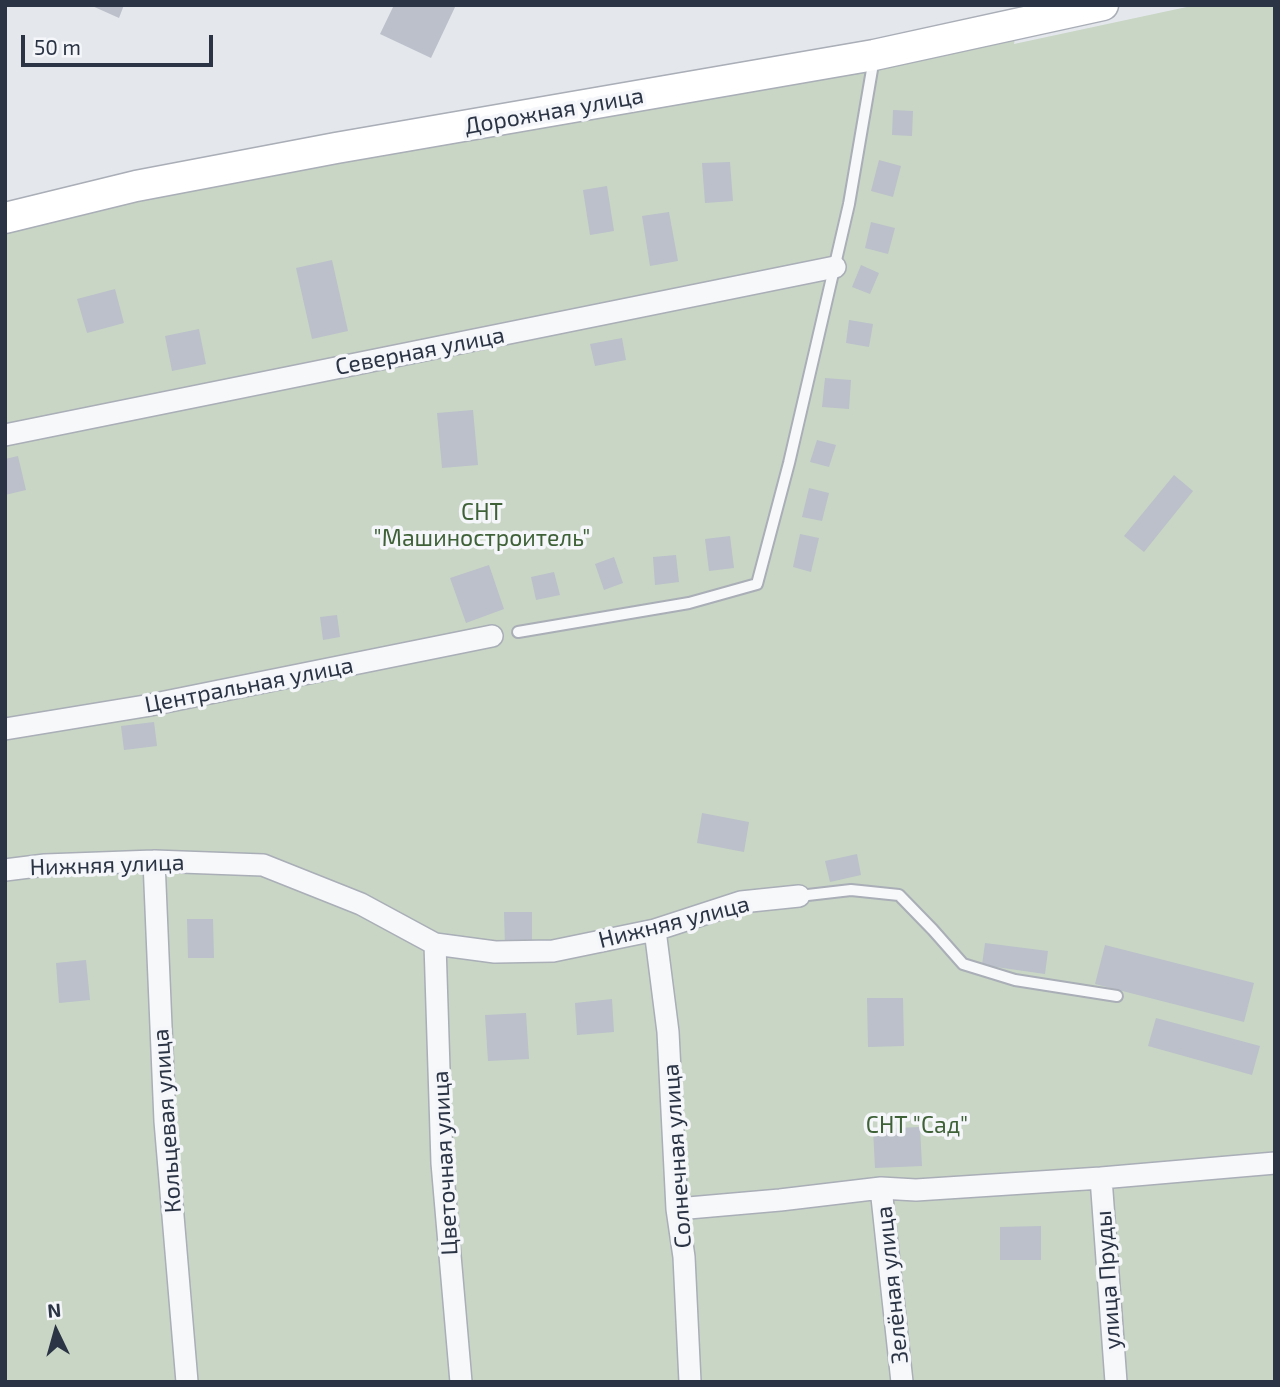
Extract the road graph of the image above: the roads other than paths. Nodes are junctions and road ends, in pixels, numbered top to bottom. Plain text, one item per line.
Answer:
1 (1103, 5) edge
2 (874, 55) junction
3 (5, 218) edge
4 (835, 267) junction
5 (5, 435) edge
6 (518, 632) dead end
7 (492, 636) dead end
8 (5, 729) edge
9 (154, 861) junction
10 (5, 870) edge
11 (799, 896) joint
12 (655, 930) junction
13 (435, 944) junction
14 (1117, 996) dead end
15 (1275, 1163) edge
16 (1101, 1178) junction
17 (881, 1188) junction
18 (677, 1209) junction
19 (187, 1382) edge
20 (461, 1382) edge
21 (690, 1382) edge
22 (902, 1382) edge
23 (1115, 1382) edge

1 - 2 street, Дорожная улица
2 - 3 street, Дорожная улица
2 - 4 lane
4 - 5 street, Северная улица
4 - 6 lane
7 - 8 street, Центральная улица
9 - 10 street, Нижняя улица
9 - 13 street, Нижняя улица
9 - 19 street, Кольцевая улица
11 - 12 street, Нижняя улица
11 - 14 lane, Нижняя улица
12 - 13 street, Нижняя улица
12 - 18 street, Солнечная улица
13 - 20 street, Цветочная улица
15 - 16 street
16 - 17 street
16 - 23 street, улица Пруды
17 - 18 street
17 - 22 street, Зелёная улица
18 - 21 street, Солнечная улица

